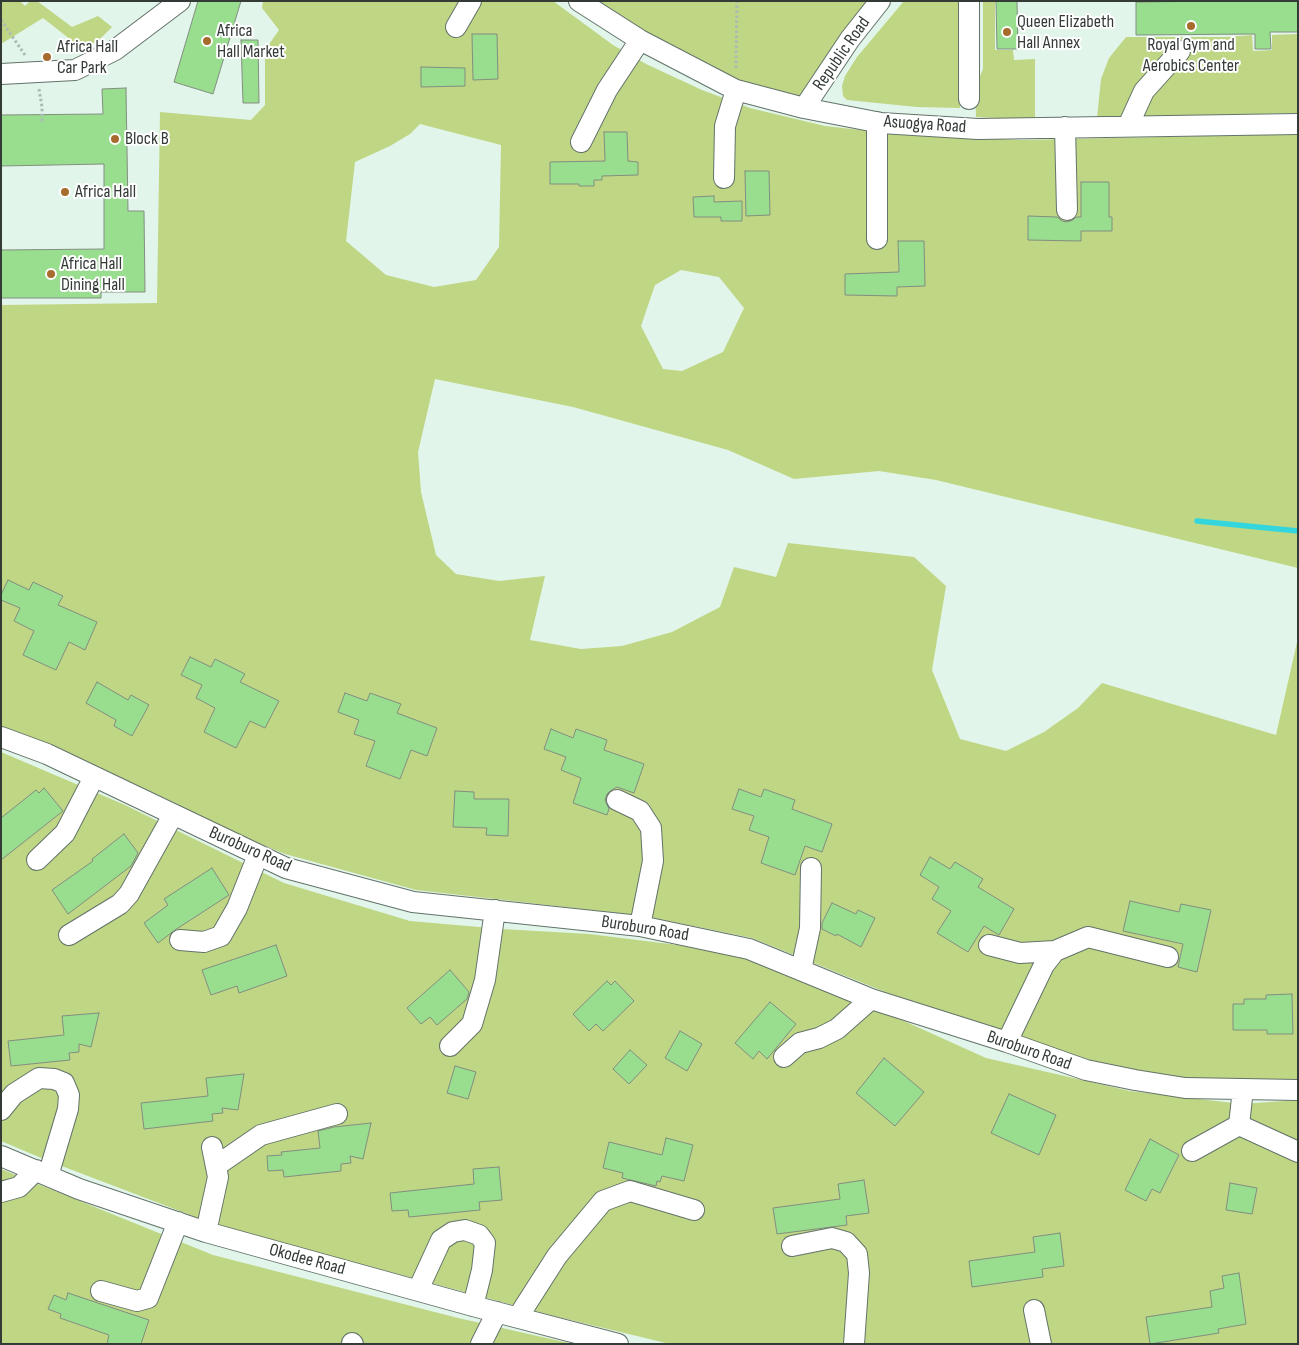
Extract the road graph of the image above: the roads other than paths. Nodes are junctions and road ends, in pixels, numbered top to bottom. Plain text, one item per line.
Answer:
1 (180, 1) edge
2 (471, 1) edge
3 (580, 1) edge
4 (880, 1) edge
5 (969, 1) edge
6 (456, 27) dead end
7 (640, 40) junction
8 (1180, 51) dead end
9 (1, 74) edge
10 (736, 90) junction
11 (969, 99) dead end
12 (804, 108) junction
13 (877, 122) junction
14 (1298, 124) edge
15 (1128, 126) junction
16 (1065, 127) junction
17 (582, 142) dead end
18 (724, 178) dead end
19 (1067, 210) dead end
20 (877, 239) dead end
21 (1, 737) edge
22 (94, 777) junction
23 (616, 800) dead end
24 (172, 815) junction
25 (258, 855) junction
26 (37, 860) dead end
27 (811, 868) dead end
28 (495, 910) junction
29 (640, 926) junction
30 (69, 935) dead end
31 (180, 940) dead end
32 (990, 945) dead end
33 (1055, 950) junction
34 (1168, 957) dead end
35 (801, 970) junction
36 (871, 999) junction
37 (1007, 1042) junction
38 (450, 1046) dead end
39 (784, 1057) dead end
40 (1243, 1089) junction
41 (1298, 1090) edge
42 (1, 1110) edge
43 (337, 1114) dead end
44 (1238, 1125) junction
45 (1192, 1151) dead end
46 (1298, 1152) edge
47 (1, 1156) edge
48 (42, 1173) junction
49 (1, 1192) edge
50 (694, 1210) dead end
51 (178, 1222) junction
52 (206, 1232) junction
53 (792, 1246) dead end
54 (418, 1290) junction
55 (101, 1291) dead end
56 (474, 1306) junction
57 (1034, 1310) dead end
58 (497, 1312) junction
59 (518, 1317) junction
60 (481, 1344) edge
61 (618, 1344) edge
62 (854, 1344) edge
63 (1041, 1344) edge

1 - 9 street
2 - 6 street
3 - 7 street, Asuogya Road
4 - 12 street, Republic Road
5 - 11 street
7 - 10 street, Asuogya Road
7 - 17 street
8 - 15 street
10 - 12 street, Asuogya Road
10 - 18 street
12 - 13 street, Asuogya Road
13 - 16 street, Asuogya Road
13 - 20 street
14 - 15 street, Asuogya Road
15 - 16 street, Asuogya Road
16 - 19 street
21 - 22 street, Buroburo Road
22 - 24 street, Buroburo Road
22 - 26 street
23 - 29 street
24 - 25 street, Buroburo Road
24 - 30 street
25 - 28 street, Buroburo Road
25 - 31 street
27 - 35 street
28 - 29 street, Buroburo Road
28 - 38 street
29 - 35 street, Buroburo Road
32 - 33 street
33 - 34 street
33 - 37 street
35 - 36 street, Buroburo Road
36 - 37 street, Buroburo Road
36 - 39 street
37 - 40 street, Buroburo Road
40 - 41 street, Buroburo Road
40 - 44 street
42 - 48 street
43 - 52 street
44 - 45 street
44 - 46 street
47 - 48 street, Okodee Road
48 - 49 street
48 - 51 street, Okodee Road
50 - 59 street
51 - 52 street, Okodee Road
51 - 55 street
52 - 54 street, Okodee Road
53 - 62 street
54 - 56 street, Okodee Road
54 - 56 street
56 - 58 street, Okodee Road
57 - 63 street
58 - 59 street, Okodee Road
58 - 60 street
59 - 61 street, Okodee Road

